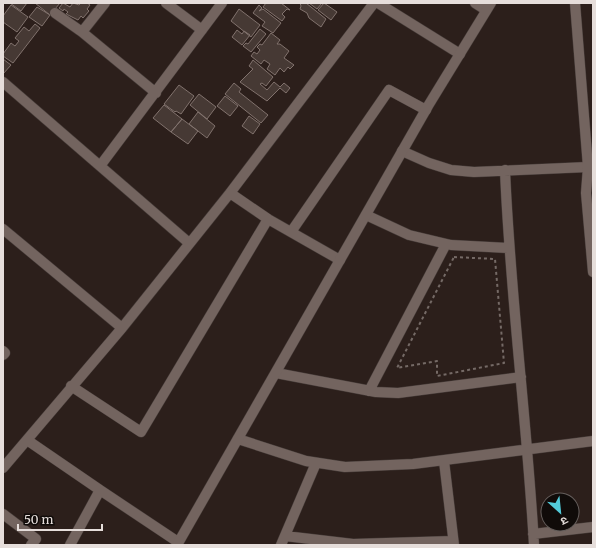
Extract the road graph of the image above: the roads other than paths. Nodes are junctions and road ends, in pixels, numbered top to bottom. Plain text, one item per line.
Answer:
1 (104, 3) edge
2 (166, 3) edge
3 (222, 3) edge
4 (374, 3) edge
5 (378, 3) edge
6 (475, 3) edge
7 (575, 3) edge
8 (489, 7) edge
9 (55, 12) dead end
10 (202, 30) junction
11 (82, 32) junction
12 (460, 54) junction
13 (3, 82) edge
14 (156, 93) junction
15 (426, 110) junction
16 (402, 151) junction
17 (100, 166) junction
18 (588, 167) junction
19 (505, 170) junction
20 (593, 183) edge
21 (230, 193) junction
22 (366, 215) junction
23 (268, 219) junction
24 (3, 229) edge
25 (291, 232) junction
26 (189, 243) junction
27 (446, 244) junction
28 (508, 248) junction
29 (340, 260) junction
30 (593, 272) edge
31 (122, 328) junction
32 (3, 351) edge
33 (3, 355) edge
34 (276, 373) junction
35 (521, 377) junction
36 (71, 386) junction
37 (370, 391) junction
38 (238, 439) junction
39 (27, 440) junction
40 (593, 441) edge
41 (527, 450) junction
42 (444, 460) junction
43 (316, 463) junction
44 (3, 468) edge
45 (100, 490) junction
46 (3, 514) edge
47 (593, 527) edge
48 (533, 534) junction
49 (283, 540) edge
50 (37, 543) edge
51 (453, 543) edge
52 (177, 544) edge
53 (70, 545) edge
54 (534, 545) edge

1 - 11 street
2 - 10 street
3 - 10 street
4 - 21 street
5 - 12 street
6 - 8 street
7 - 18 street
8 - 12 street
9 - 11 street
10 - 14 street
11 - 14 street
12 - 15 street
13 - 17 street
14 - 17 street
15 - 16 street
15 - 25 street
16 - 19 street
16 - 22 street
17 - 26 street
18 - 19 street
18 - 20 street
18 - 30 street
19 - 28 street
21 - 23 street
21 - 26 street
22 - 27 street
22 - 29 street
23 - 25 street
23 - 36 street
24 - 31 street
25 - 29 street
26 - 31 street
27 - 28 street
27 - 37 street
28 - 35 street
29 - 34 street
31 - 36 street
32 - 33 street
34 - 37 street
34 - 38 street
35 - 37 street
35 - 41 street
36 - 39 street
38 - 43 street
38 - 52 street
39 - 44 street
39 - 45 street
40 - 41 street
41 - 42 street
41 - 48 street
42 - 43 street
42 - 51 street
43 - 49 street
45 - 52 street
45 - 53 street
46 - 50 street
47 - 48 street
48 - 54 street
49 - 51 street

